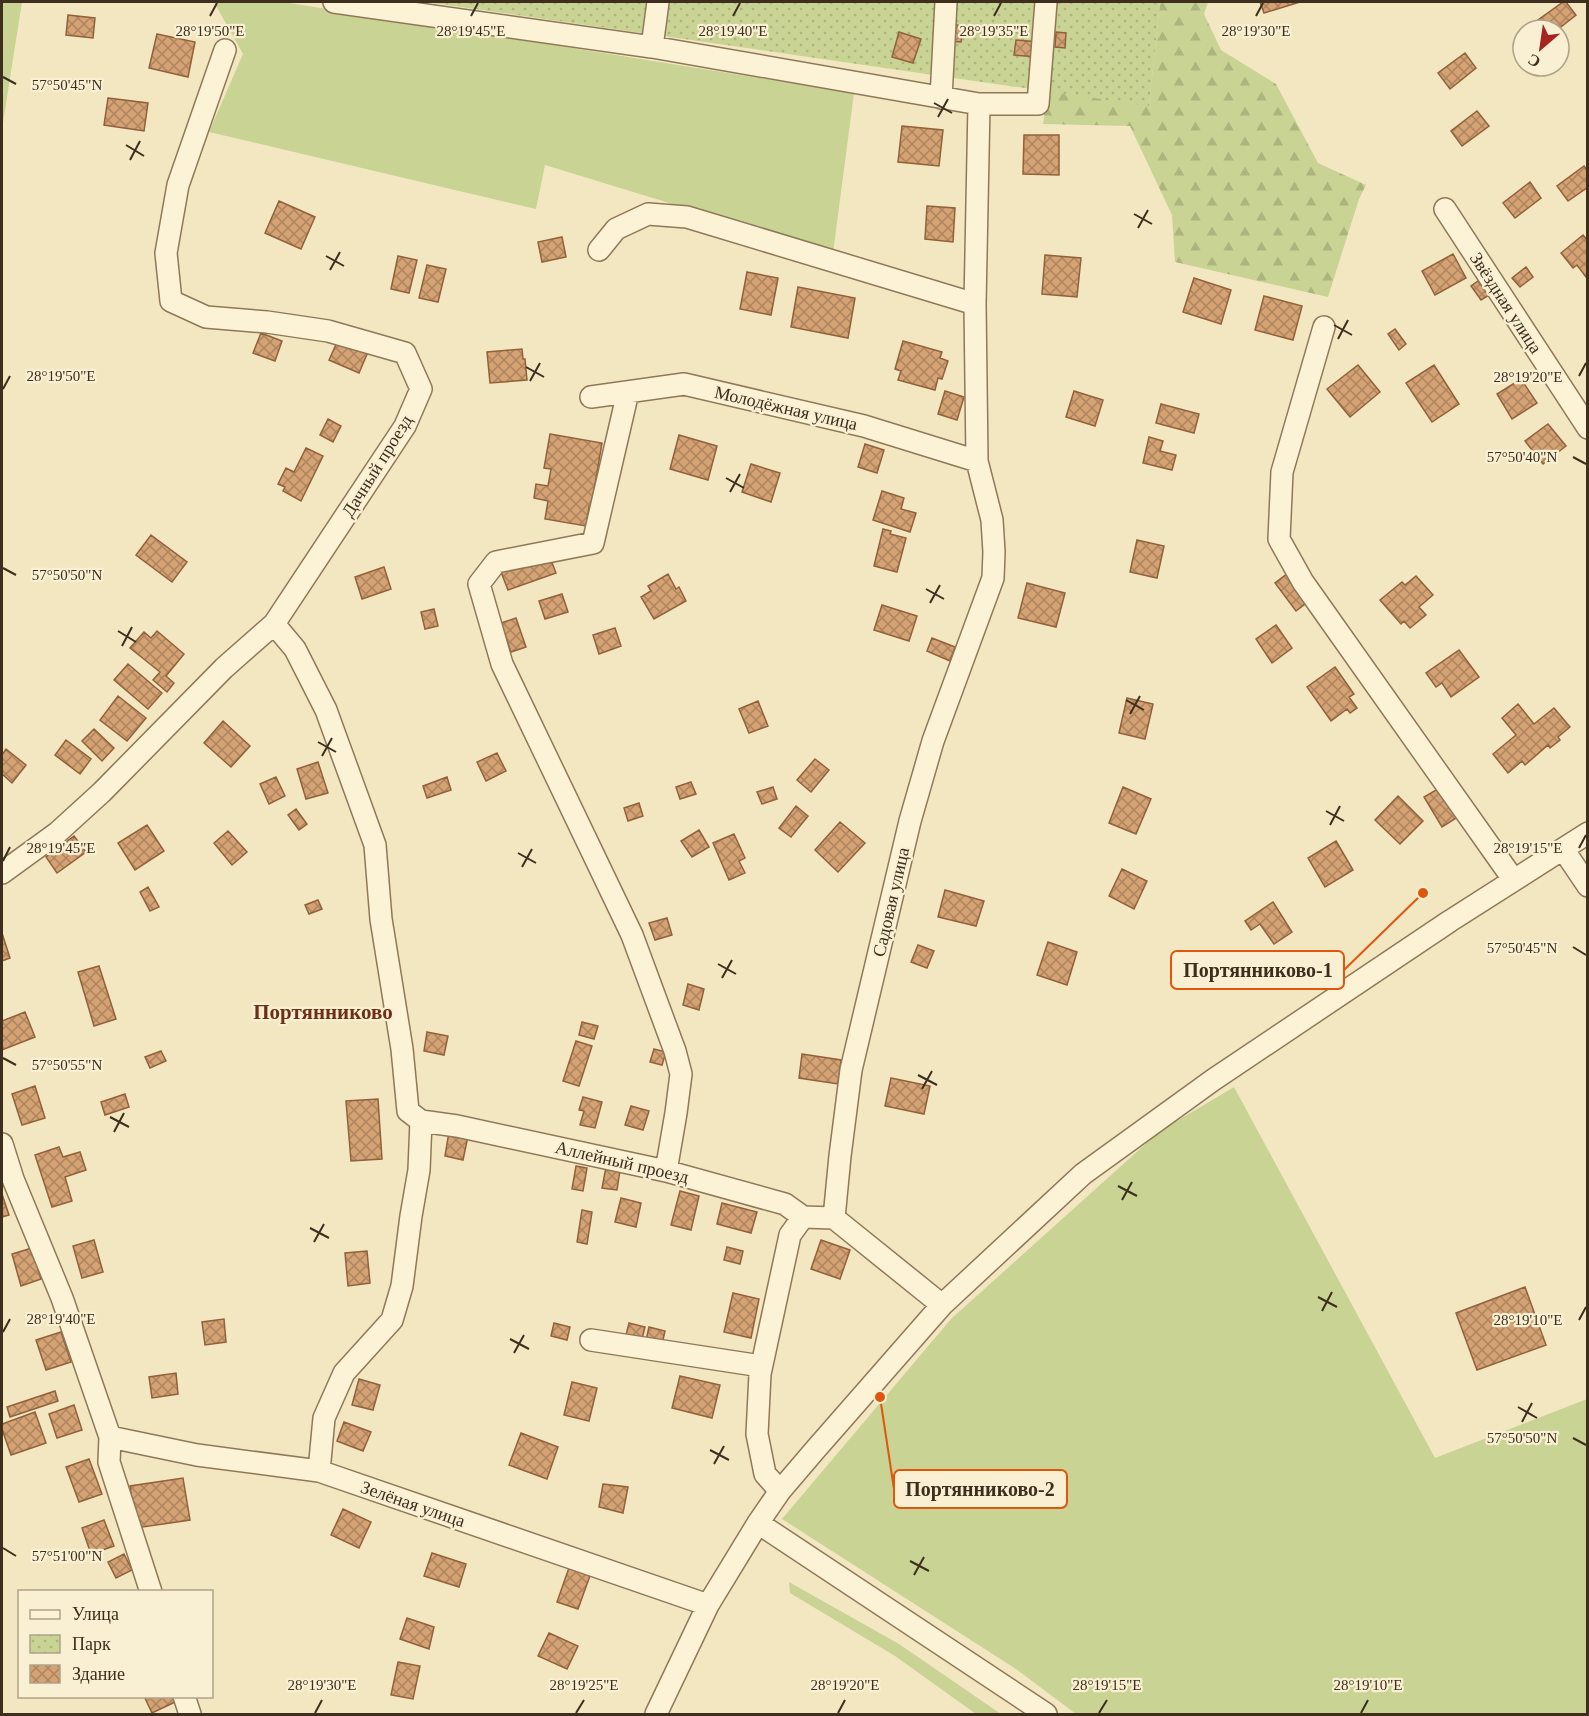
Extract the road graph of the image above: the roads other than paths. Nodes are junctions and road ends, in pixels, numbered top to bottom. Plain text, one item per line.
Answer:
1 (334, 2) edge
2 (658, 2) edge
3 (946, 2) edge
4 (1046, 2) edge
5 (652, 47) junction
6 (225, 50) dead end
7 (941, 98) junction
8 (979, 104) junction
9 (1445, 209) dead end
10 (599, 250) dead end
11 (975, 304) junction
12 (1324, 327) dead end
13 (628, 392) junction
14 (591, 397) dead end
15 (1587, 428) edge
16 (977, 461) junction
17 (274, 624) junction
18 (1587, 833) edge
19 (1563, 849) junction
20 (2, 873) edge
21 (1513, 879) junction
22 (1587, 886) edge
23 (414, 1116) junction
24 (2, 1144) edge
25 (666, 1171) junction
26 (803, 1217) junction
27 (834, 1218) junction
28 (942, 1305) junction
29 (591, 1340) dead end
30 (761, 1366) junction
31 (110, 1437) junction
32 (319, 1471) junction
33 (780, 1491) junction
34 (758, 1523) junction
35 (150, 1590) edge
36 (708, 1605) junction
37 (185, 1698) edge
38 (190, 1714) edge
39 (656, 1714) edge
40 (1046, 1714) edge

1 - 5 street
2 - 5 street
3 - 7 street
4 - 8 street
5 - 7 street
6 - 17 street, Дачный проезд
7 - 8 street
8 - 11 street, Садовая улица
9 - 15 street, Звёздная улица
10 - 11 street
11 - 16 street, Садовая улица
12 - 21 street
13 - 14 street, Молодёжная улица
13 - 16 street, Молодёжная улица
13 - 25 street
16 - 27 street, Садовая улица
17 - 20 street, Дачный проезд
17 - 23 street
18 - 19 street
19 - 21 street
19 - 22 street
21 - 28 street
23 - 25 street, Аллейный проезд
23 - 32 street
24 - 31 street
25 - 26 street, Аллейный проезд
26 - 27 street, Аллейный проезд
26 - 30 street
27 - 28 street
28 - 33 street
29 - 30 street
30 - 33 street
31 - 32 street, Зелёная улица
31 - 35 street
32 - 36 street, Зелёная улица
33 - 34 street
34 - 36 street
34 - 40 street
36 - 39 street
37 - 38 street

